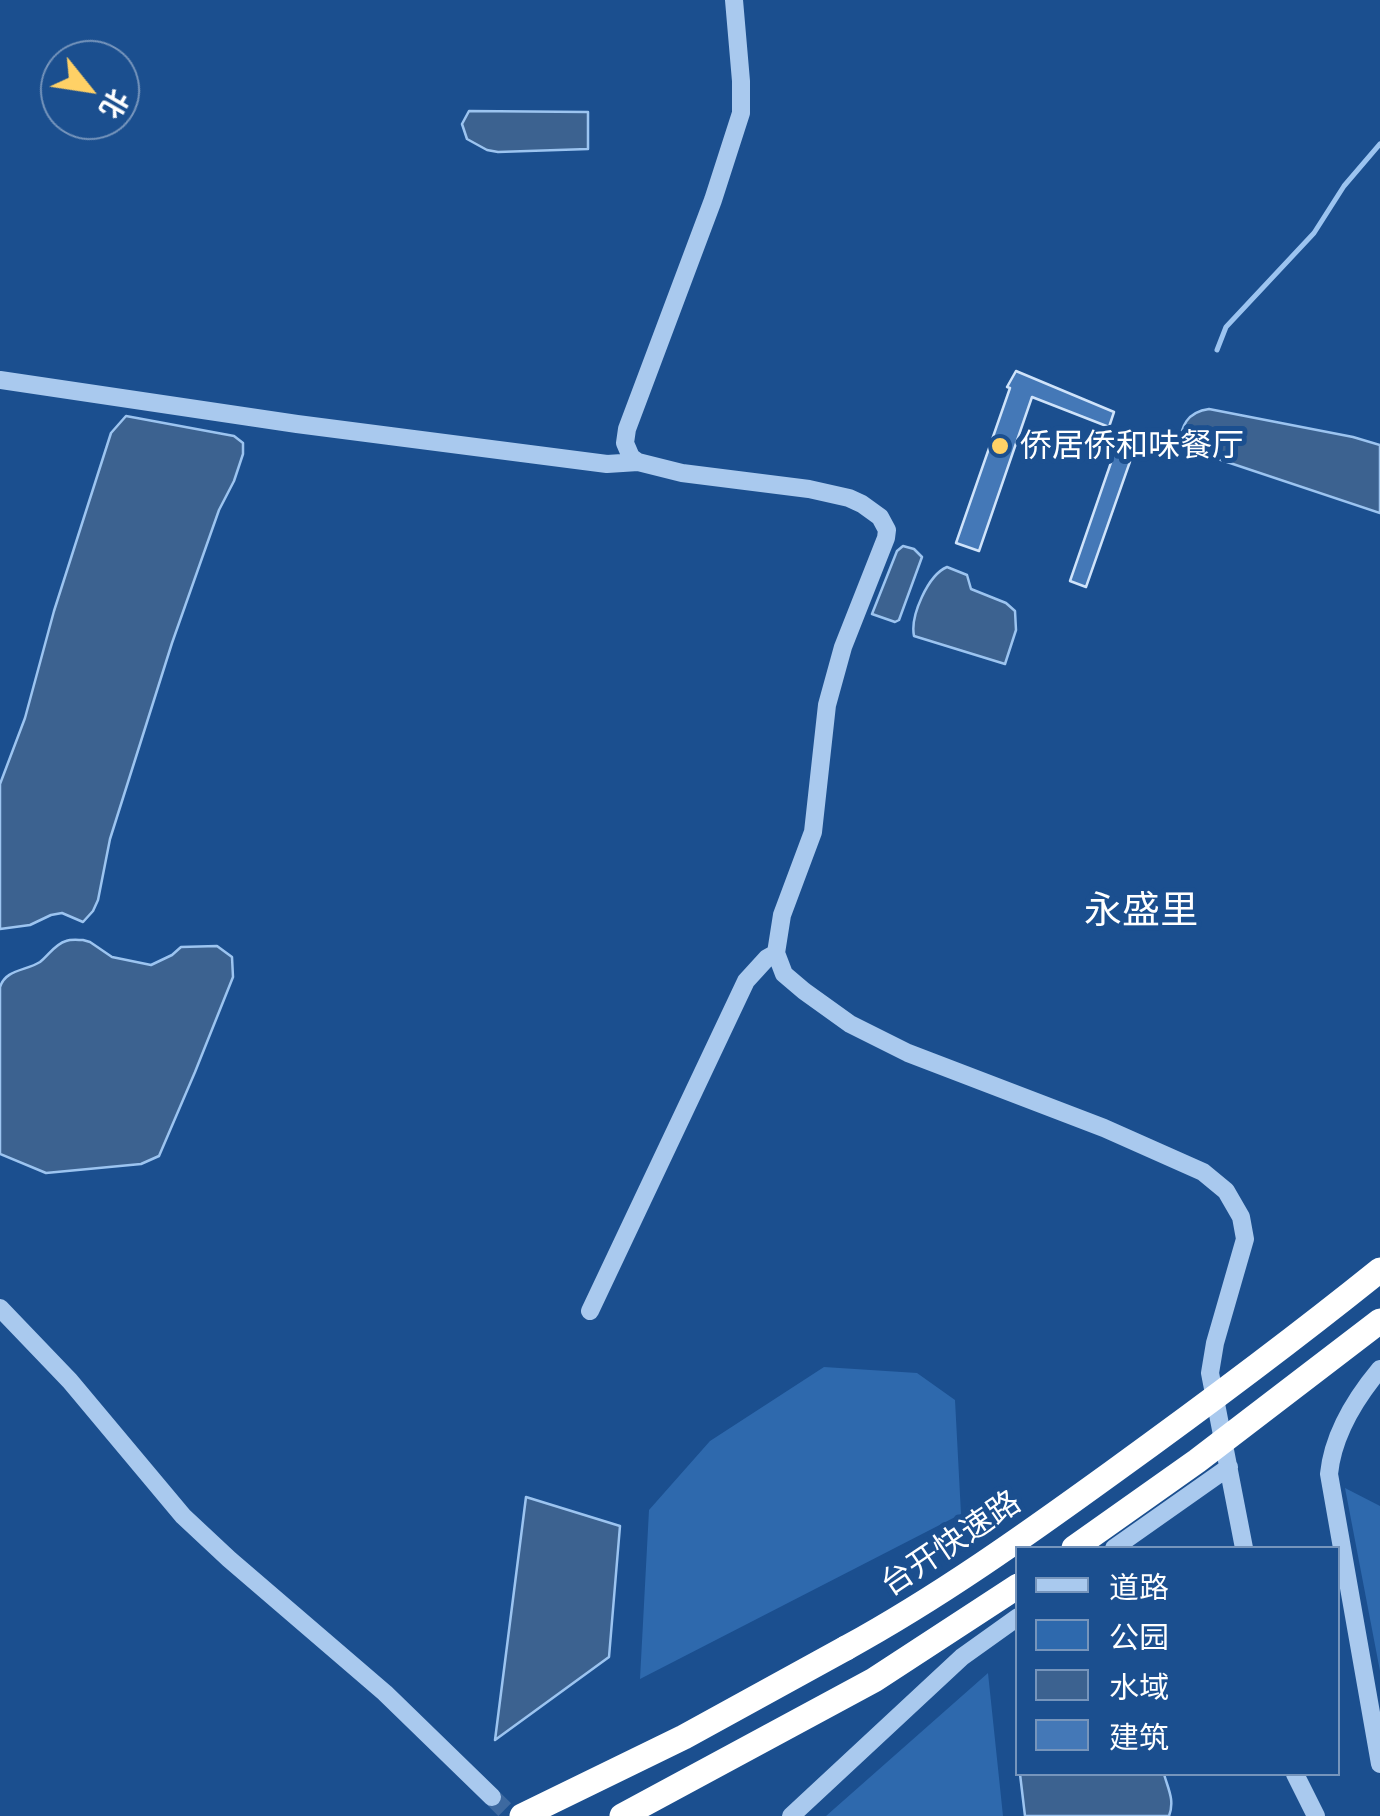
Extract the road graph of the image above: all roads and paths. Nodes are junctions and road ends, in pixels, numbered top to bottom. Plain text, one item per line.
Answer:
1 (734, 0) edge
2 (0, 380) edge
3 (638, 462) junction
4 (776, 954) junction
5 (1380, 1270) edge
6 (0, 1308) edge
7 (590, 1311) dead end
8 (1380, 1321) edge
9 (1380, 1369) edge
10 (1229, 1467) junction
11 (1077, 1546) edge
12 (1117, 1546) edge
13 (1244, 1546) edge
14 (1015, 1588) edge
15 (1015, 1619) edge
16 (1380, 1764) edge
17 (1296, 1776) edge
18 (492, 1796) tunnel mouth
19 (522, 1816) edge
20 (622, 1816) edge
21 (790, 1816) edge
22 (1316, 1816) edge

1 - 3 street
2 - 3 street
3 - 4 street
4 - 7 street
4 - 10 street
5 - 19 highway, 台开快速路, bridge
6 - 18 street
8 - 11 highway, bridge
9 - 16 street
10 - 12 street
10 - 13 street
14 - 20 highway
15 - 21 street
17 - 22 street

